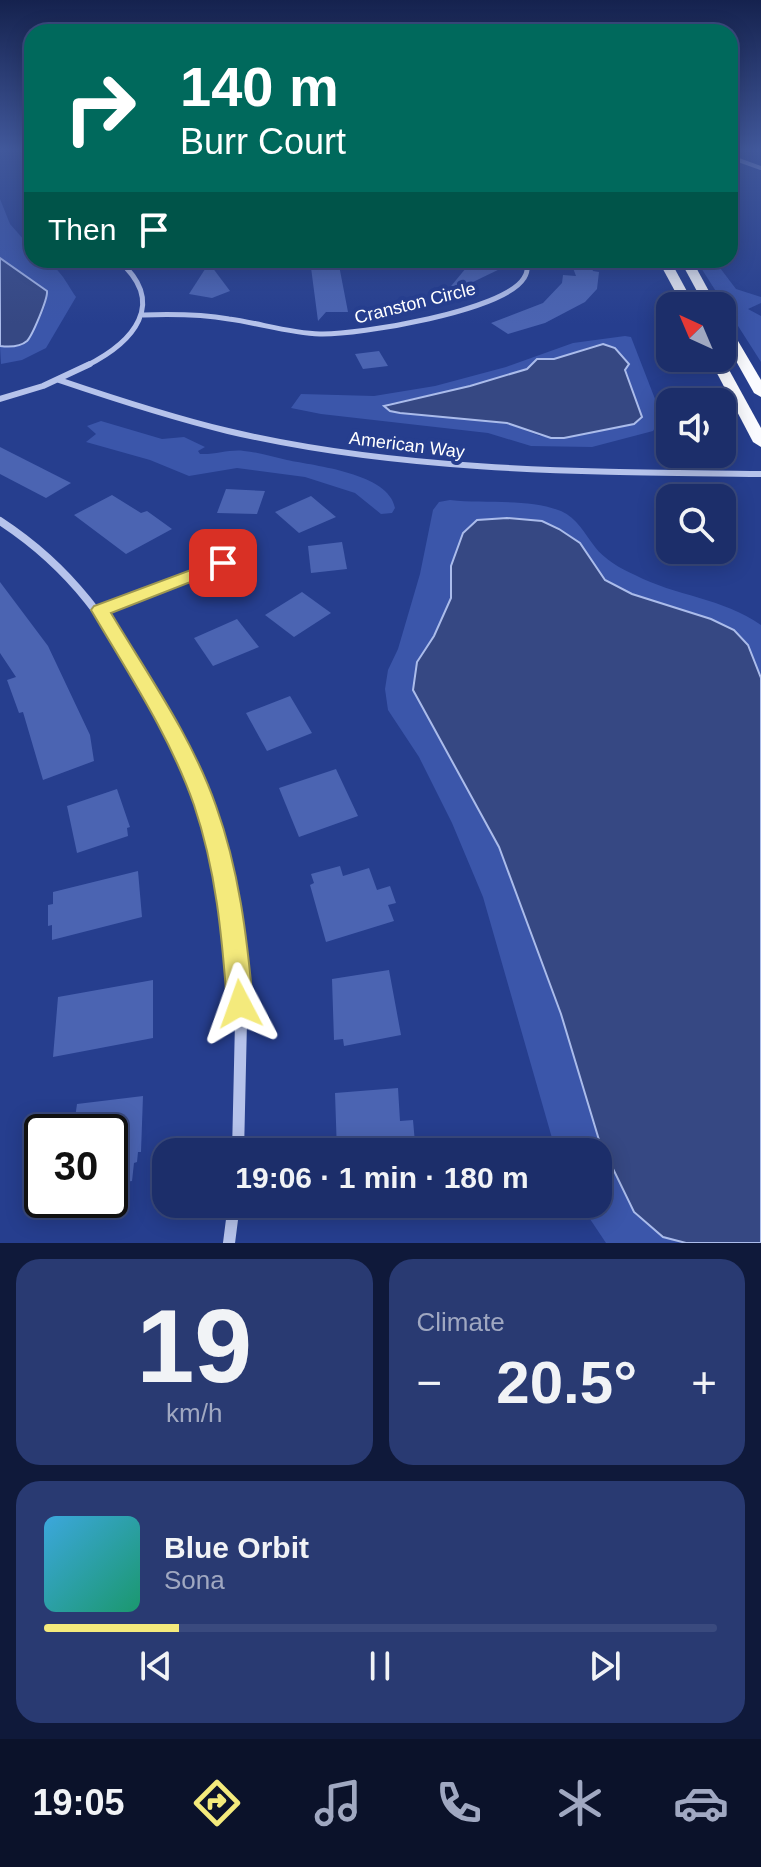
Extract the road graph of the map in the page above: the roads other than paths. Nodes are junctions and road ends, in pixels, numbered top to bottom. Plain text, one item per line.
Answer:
1 (125, 268) edge
2 (527, 268) edge
3 (668, 268) edge
4 (690, 268) edge
5 (681, 292) edge
6 (703, 292) edge
7 (143, 315) junction
8 (736, 349) edge
9 (724, 372) edge
10 (59, 380) junction
11 (761, 393) edge
12 (0, 399) edge
13 (761, 442) edge
14 (761, 474) edge
15 (0, 521) edge
16 (223, 563) dead end
17 (100, 610) junction
18 (239, 1138) edge
19 (232, 1218) edge
20 (229, 1243) edge

1 - 7 street
2 - 7 street, Cranston Circle
3 - 5 main road
4 - 6 main road
7 - 10 street
8 - 11 main road
9 - 13 main road
10 - 12 street
10 - 14 street, American Way
15 - 17 street
16 - 17 street
17 - 18 street
19 - 20 street

